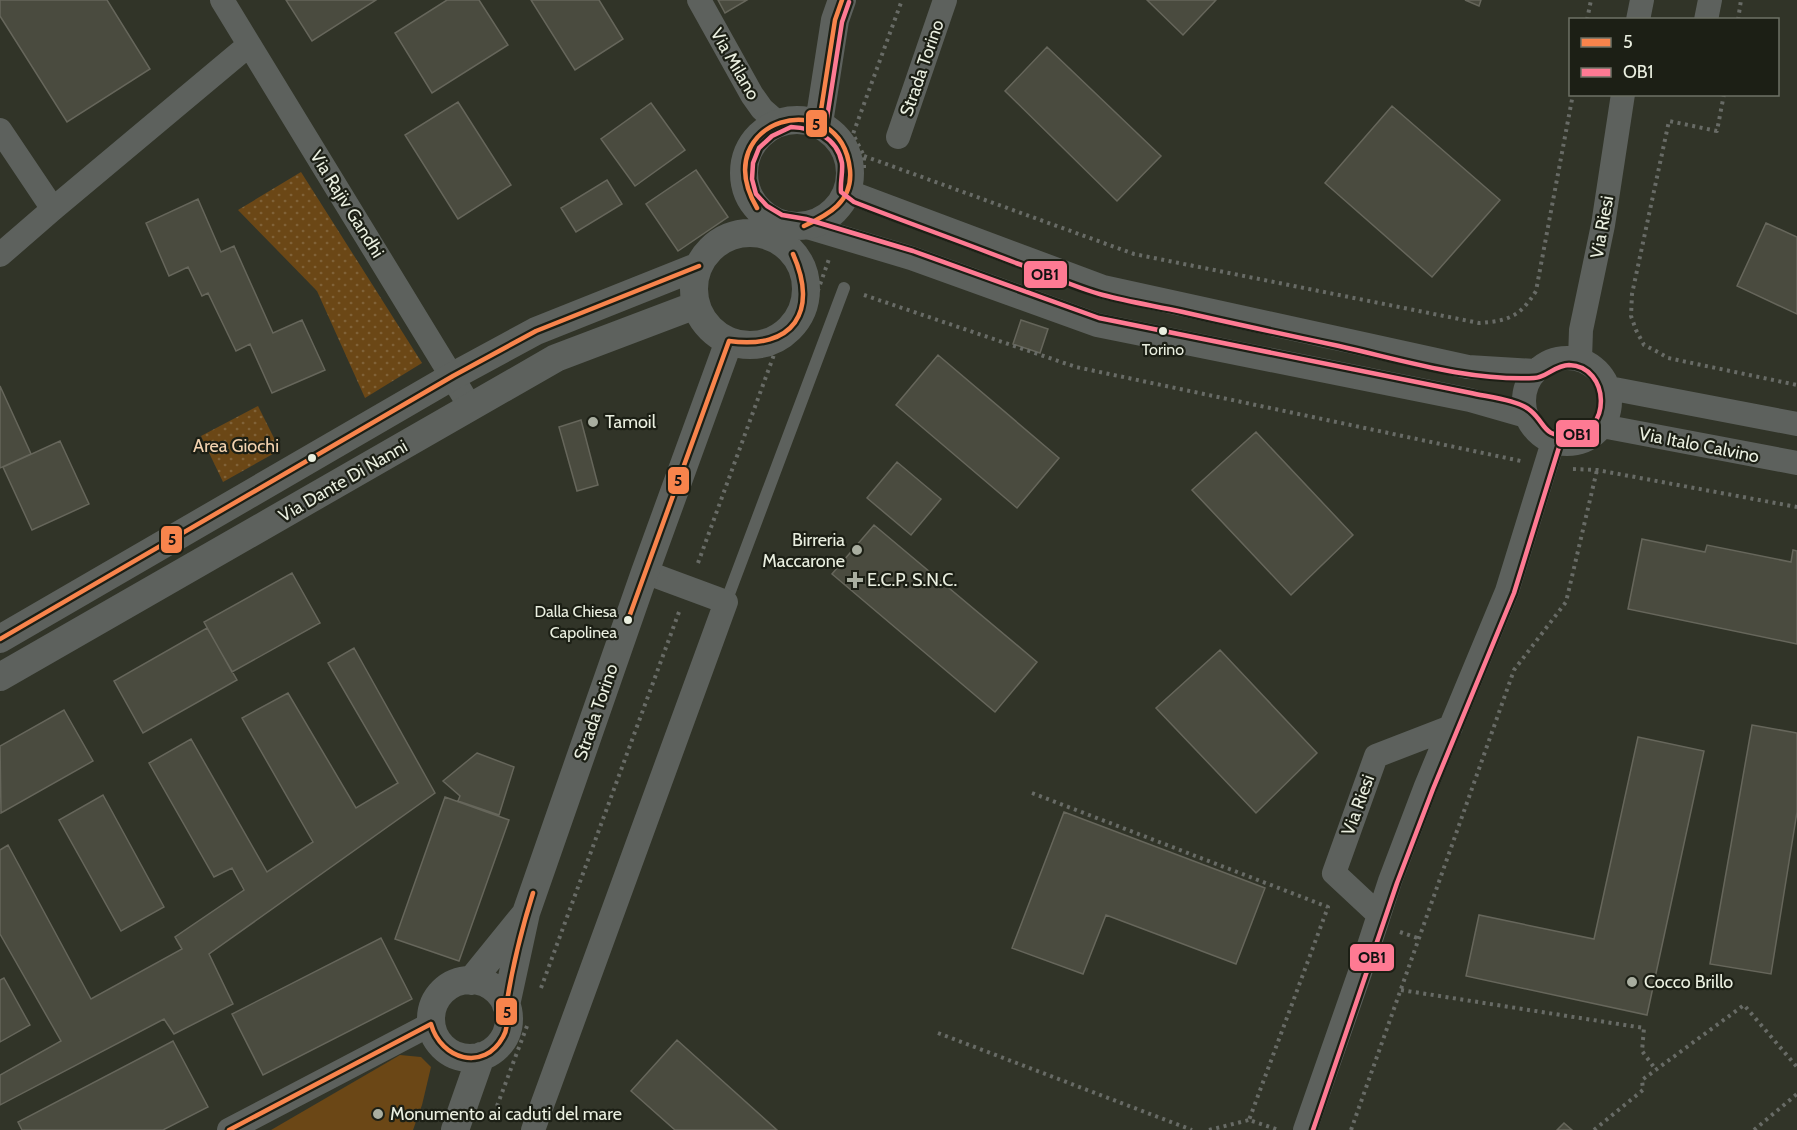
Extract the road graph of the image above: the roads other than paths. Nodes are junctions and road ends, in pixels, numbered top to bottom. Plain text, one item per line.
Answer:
1 (222, 0) edge
2 (699, 0) edge
3 (843, 0) edge
4 (945, 0) edge
5 (1642, 0) edge
6 (1710, 0) edge
7 (1638, 18) edge
8 (1706, 18) edge
9 (249, 45) junction
10 (1623, 96) edge
11 (778, 123) junction
12 (819, 123) junction
13 (0, 130) edge
14 (898, 137) dead end
15 (853, 192) junction
16 (53, 208) junction
17 (752, 221) junction
18 (804, 226) junction
19 (793, 254) junction
20 (0, 255) edge
21 (699, 266) junction
22 (844, 288) road end
23 (696, 305) junction
24 (729, 341) junction
25 (1580, 359) junction
26 (1534, 371) junction
27 (453, 376) junction
28 (1609, 388) junction
29 (471, 408) junction
30 (1526, 416) junction
31 (1797, 424) edge
32 (1602, 426) junction
33 (1553, 442) junction
34 (1797, 463) edge
35 (645, 572) junction
36 (726, 602) junction
37 (0, 639) edge
38 (0, 677) edge
39 (1451, 727) junction
40 (526, 914) junction
41 (1379, 915) junction
42 (471, 981) junction
43 (506, 1005) junction
44 (431, 1023) junction
45 (481, 1056) junction
46 (229, 1130) edge
47 (455, 1130) edge
48 (533, 1130) edge
49 (1305, 1130) edge

1 - 9 street, Via Rajiv Gandhi
2 - 11 street, Via Milano
3 - 12 street
4 - 14 street, Strada Torino
5 - 7 street
6 - 8 street
9 - 16 street
9 - 27 street, Via Rajiv Gandhi
10 - 25 street, Via Riesi
11 - 12 street
11 - 17 street
12 - 15 street
13 - 16 street
15 - 18 street
15 - 26 street
16 - 20 street
17 - 18 street
17 - 19 street
17 - 21 street
18 - 19 street
18 - 30 street
19 - 24 street
21 - 23 street
21 - 27 street, Via Dante Di Nanni
22 - 36 lane
23 - 24 street
23 - 29 street, Via Dante Di Nanni
24 - 35 street, Strada Torino
25 - 26 street
25 - 28 street
26 - 30 street
27 - 29 street, Via Rajiv Gandhi
27 - 37 street, Via Dante Di Nanni
28 - 31 street
28 - 32 street
29 - 38 street, Via Dante Di Nanni
30 - 33 street
32 - 33 street
32 - 34 street, Via Italo Calvino
33 - 39 street
35 - 36 street
35 - 40 street, Strada Torino
36 - 48 street
39 - 41 street
39 - 41 street, Via Riesi
40 - 42 street, Strada Torino
40 - 43 street, Strada Torino
41 - 49 street
42 - 43 street
42 - 44 street
43 - 45 street
44 - 45 street
44 - 46 street
45 - 47 street

